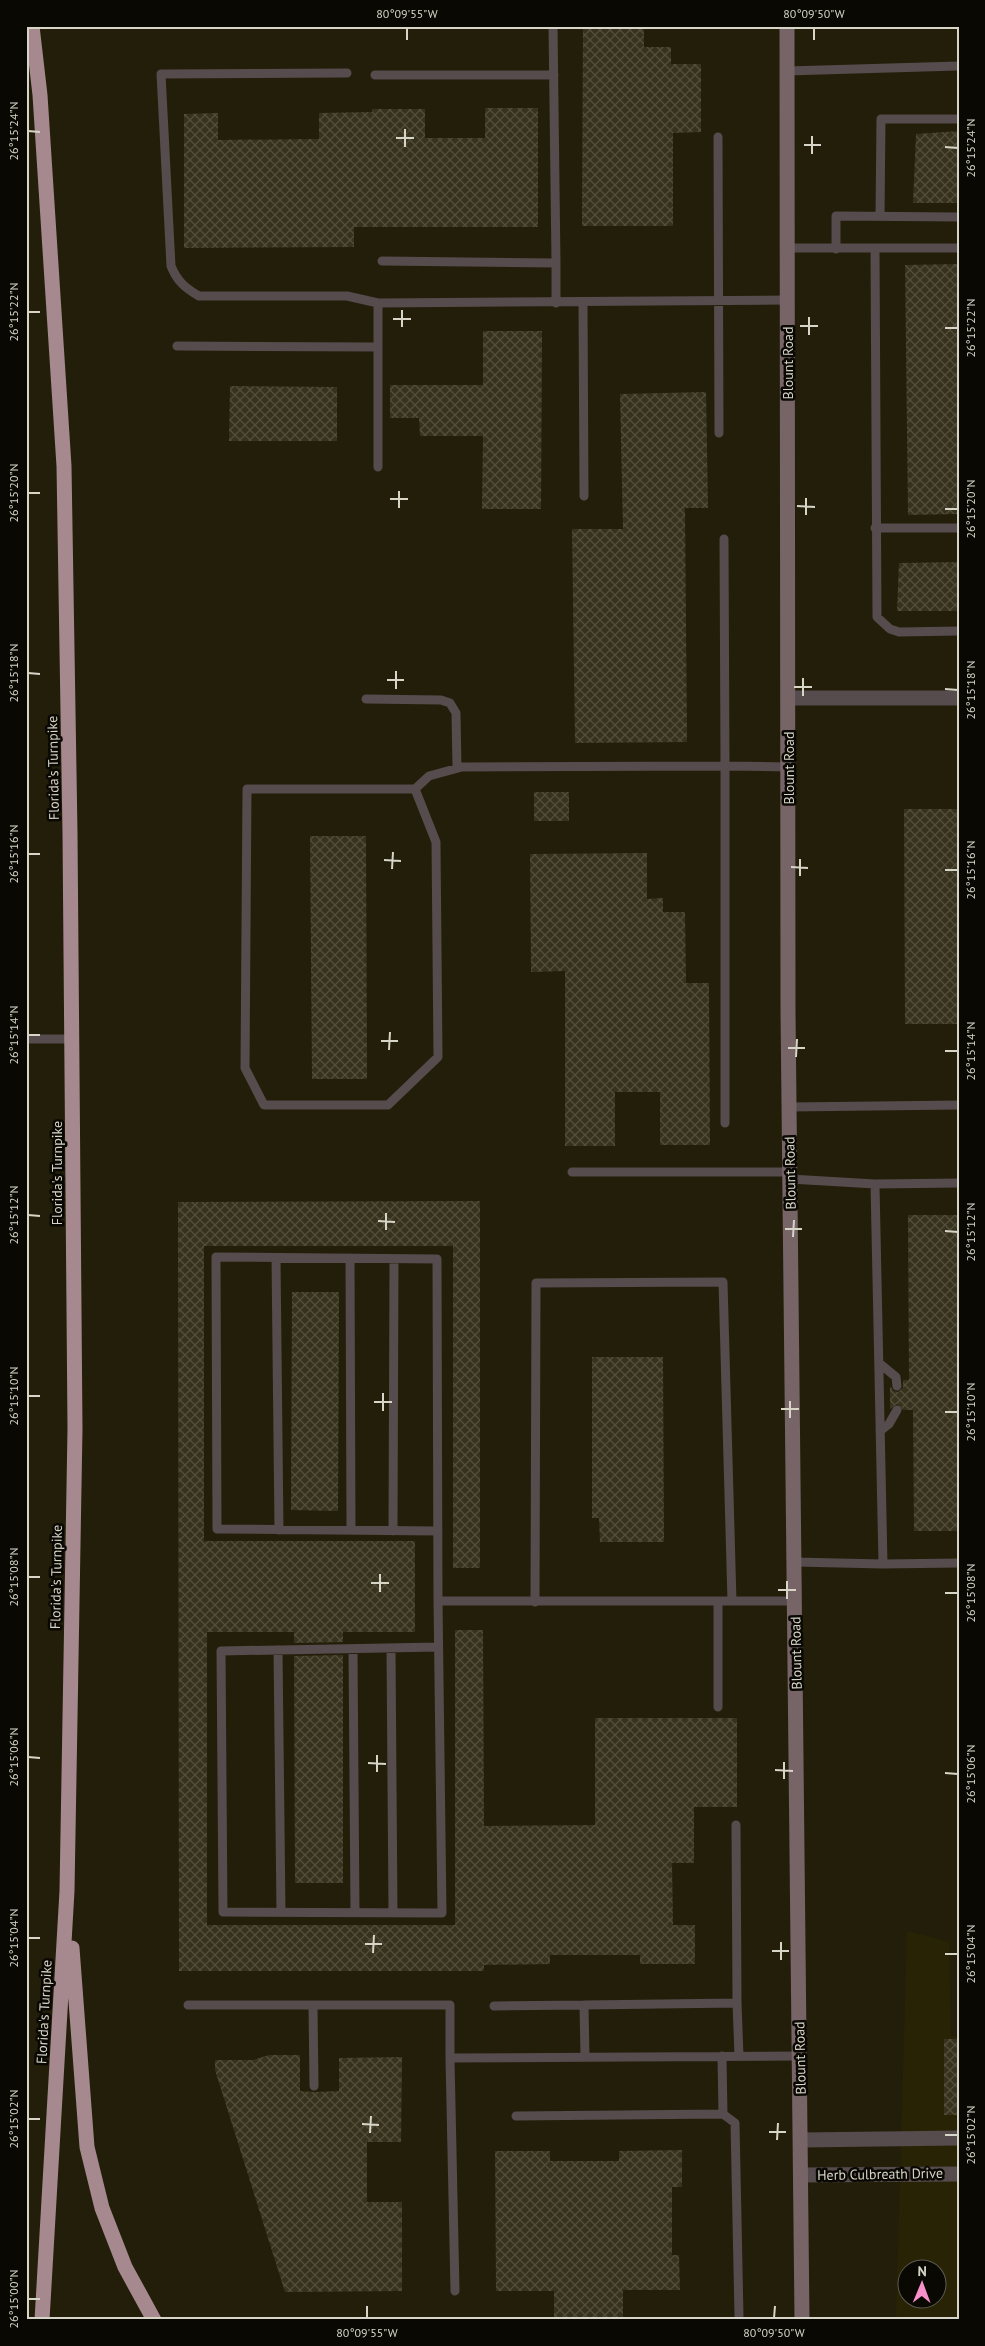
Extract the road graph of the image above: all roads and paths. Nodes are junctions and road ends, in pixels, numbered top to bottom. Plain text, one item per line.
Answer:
1 (32, 26) edge
2 (553, 26) edge
3 (787, 26) edge
4 (958, 66) edge
5 (787, 71) junction
6 (347, 73) dead end
7 (554, 74) junction
8 (374, 75) dead end
9 (959, 120) edge
10 (718, 137) dead end
11 (880, 216) junction
12 (959, 217) edge
13 (788, 248) junction
14 (836, 248) junction
15 (875, 248) junction
16 (959, 248) edge
17 (382, 262) dead end
18 (556, 262) junction
19 (788, 300) junction
20 (718, 301) junction
21 (556, 302) junction
22 (583, 302) junction
23 (378, 303) junction
24 (177, 346) dead end
25 (378, 347) junction
26 (719, 432) dead end
27 (378, 466) dead end
28 (584, 496) dead end
29 (875, 528) junction
30 (959, 528) edge
31 (724, 539) dead end
32 (959, 631) edge
33 (789, 698) junction
34 (959, 698) edge
35 (366, 700) dead end
36 (726, 766) junction
37 (789, 767) junction
38 (457, 768) junction
39 (415, 789) junction
40 (72, 1039) junction
41 (26, 1040) edge
42 (959, 1105) edge
43 (789, 1108) junction
44 (724, 1123) dead end
45 (572, 1172) dead end
46 (790, 1175) junction
47 (959, 1183) edge
48 (875, 1184) junction
49 (276, 1258) junction
50 (350, 1258) junction
51 (394, 1259) junction
52 (879, 1363) junction
53 (897, 1386) dead end
54 (897, 1410) dead end
55 (880, 1431) junction
56 (279, 1530) junction
57 (351, 1530) junction
58 (392, 1531) junction
59 (438, 1531) junction
60 (795, 1562) junction
61 (959, 1563) edge
62 (883, 1564) junction
63 (438, 1601) junction
64 (718, 1601) junction
65 (732, 1601) junction
66 (795, 1601) junction
67 (535, 1602) junction
68 (438, 1647) junction
69 (391, 1649) junction
70 (278, 1650) junction
71 (353, 1650) junction
72 (718, 1707) dead end
73 (736, 1826) dead end
74 (67, 1891) junction
75 (281, 1912) junction
76 (355, 1912) junction
77 (393, 1912) junction
78 (737, 2003) junction
79 (188, 2005) dead end
80 (584, 2005) junction
81 (313, 2006) junction
82 (494, 2006) dead end
83 (722, 2056) junction
84 (739, 2056) junction
85 (800, 2056) junction
86 (585, 2057) junction
87 (450, 2058) junction
88 (314, 2086) dead end
89 (723, 2114) junction
90 (516, 2116) dead end
91 (959, 2138) edge
92 (801, 2140) junction
93 (959, 2174) edge
94 (801, 2175) junction
95 (456, 2291) dead end
96 (739, 2316) dead end
97 (42, 2320) edge
98 (154, 2320) edge
99 (802, 2320) edge

1 - 40 highway, Florida's Turnpike
2 - 7 lane
3 - 5 street, Blount Road
4 - 5 lane
5 - 13 street, Blount Road
6 - 23 lane
7 - 8 lane
7 - 18 lane
9 - 11 lane
10 - 20 lane
11 - 12 lane
11 - 14 lane
13 - 14 lane
13 - 19 street, Blount Road
14 - 15 lane
15 - 16 lane
15 - 29 lane
17 - 18 lane
18 - 21 lane
19 - 20 lane
19 - 33 street, Blount Road
20 - 22 lane
20 - 26 lane
21 - 22 lane
21 - 23 lane
22 - 28 lane
23 - 25 lane
24 - 25 lane
25 - 27 lane
29 - 30 lane
29 - 32 lane
31 - 36 lane
33 - 34 street
33 - 37 street, Blount Road
35 - 38 lane
36 - 37 lane
36 - 38 lane
36 - 44 lane
37 - 43 street, Blount Road
38 - 39 lane
39 - 39 lane
40 - 41 lane
40 - 74 highway, Florida's Turnpike
42 - 43 lane
43 - 46 street, Blount Road
45 - 46 lane
46 - 48 lane
46 - 60 street, Blount Road
47 - 48 lane
48 - 52 lane
49 - 50 lane
49 - 56 lane
49 - 56 lane
50 - 51 lane
50 - 57 lane
51 - 58 lane
51 - 59 lane
52 - 53 lane
52 - 55 lane
54 - 55 lane
55 - 62 lane
56 - 57 lane
57 - 58 lane
58 - 59 lane
59 - 63 lane
60 - 62 lane
60 - 66 street, Blount Road
61 - 62 lane
63 - 67 lane
63 - 68 lane
64 - 65 lane
64 - 67 lane
64 - 72 lane
65 - 66 lane
65 - 67 lane
66 - 85 street, Blount Road
68 - 69 lane
68 - 77 lane
69 - 71 lane
69 - 77 lane
70 - 71 lane
70 - 75 lane
70 - 75 lane
71 - 76 lane
73 - 78 lane
74 - 97 highway, Florida's Turnpike
74 - 98 highway
75 - 76 lane
76 - 77 lane
78 - 80 lane
78 - 84 lane
79 - 81 lane
80 - 82 lane
80 - 86 lane
81 - 87 lane
81 - 88 lane
83 - 84 lane
83 - 86 lane
83 - 89 lane
84 - 85 lane
85 - 92 street, Blount Road
86 - 87 lane
87 - 95 lane
89 - 90 lane
89 - 96 lane
91 - 92 street
92 - 94 street, Blount Road
93 - 94 street, Herb Culbreath Drive
94 - 99 street, Blount Road

